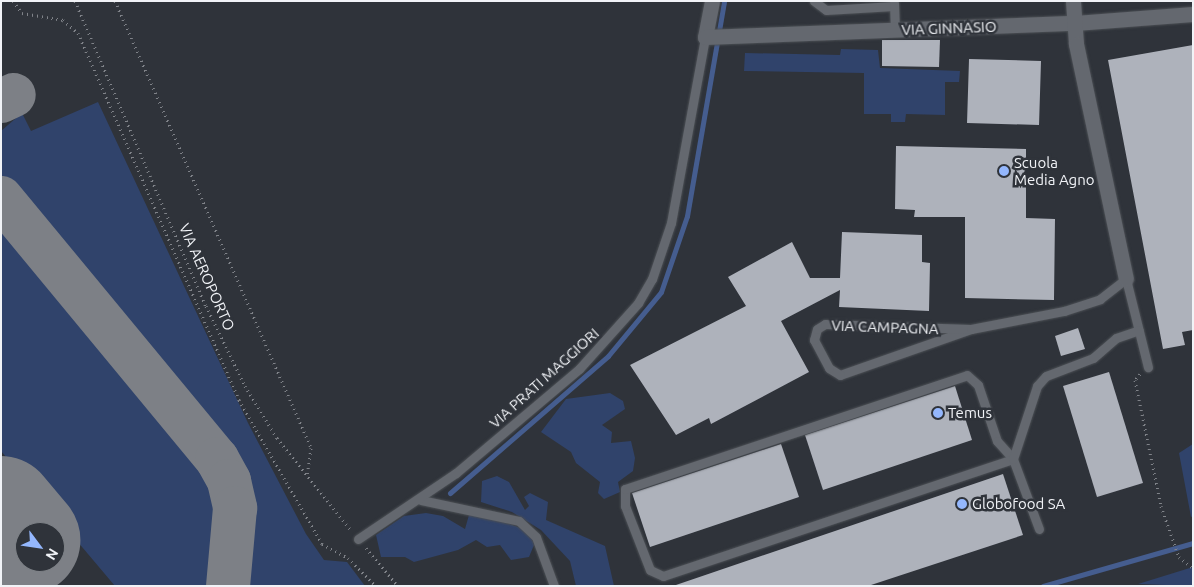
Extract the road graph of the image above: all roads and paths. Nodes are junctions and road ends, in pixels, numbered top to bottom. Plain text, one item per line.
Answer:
1 (13, 1) edge
2 (75, 1) edge
3 (115, 1) edge
4 (712, 1) edge
5 (814, 1) edge
6 (1073, 1) edge
7 (894, 4) edge
8 (1193, 14) edge
9 (1075, 23) junction
10 (895, 30) junction
11 (705, 37) junction
12 (1126, 279) junction
13 (971, 329) junction
14 (1139, 330) junction
15 (1148, 366) joint
16 (1013, 459) junction
17 (307, 476) junction
18 (421, 500) junction
19 (1040, 529) dead end
20 (358, 539) junction
21 (1193, 568) edge
22 (376, 586) edge
23 (398, 586) edge
24 (554, 586) edge

1 - 22 path
2 - 17 path, VIA AEROPORTO
3 - 17 path
4 - 11 street
5 - 7 lane
6 - 9 street
7 - 10 lane
8 - 9 street, VIA GINNASIO
9 - 10 street, VIA GINNASIO
9 - 12 street
10 - 11 street, VIA GINNASIO
11 - 18 lane, VIA PRATI MAGGIORI
12 - 13 lane, VIA CAMPAGNA
12 - 14 lane
13 - 13 lane, VIA CAMPAGNA
14 - 15 lane
14 - 16 lane
15 - 21 path
16 - 16 lane
16 - 19 lane
17 - 20 path, VIA AEROPORTO
18 - 20 lane, VIA PRATI MAGGIORI
18 - 24 lane
20 - 23 path, VIA AEROPORTO

